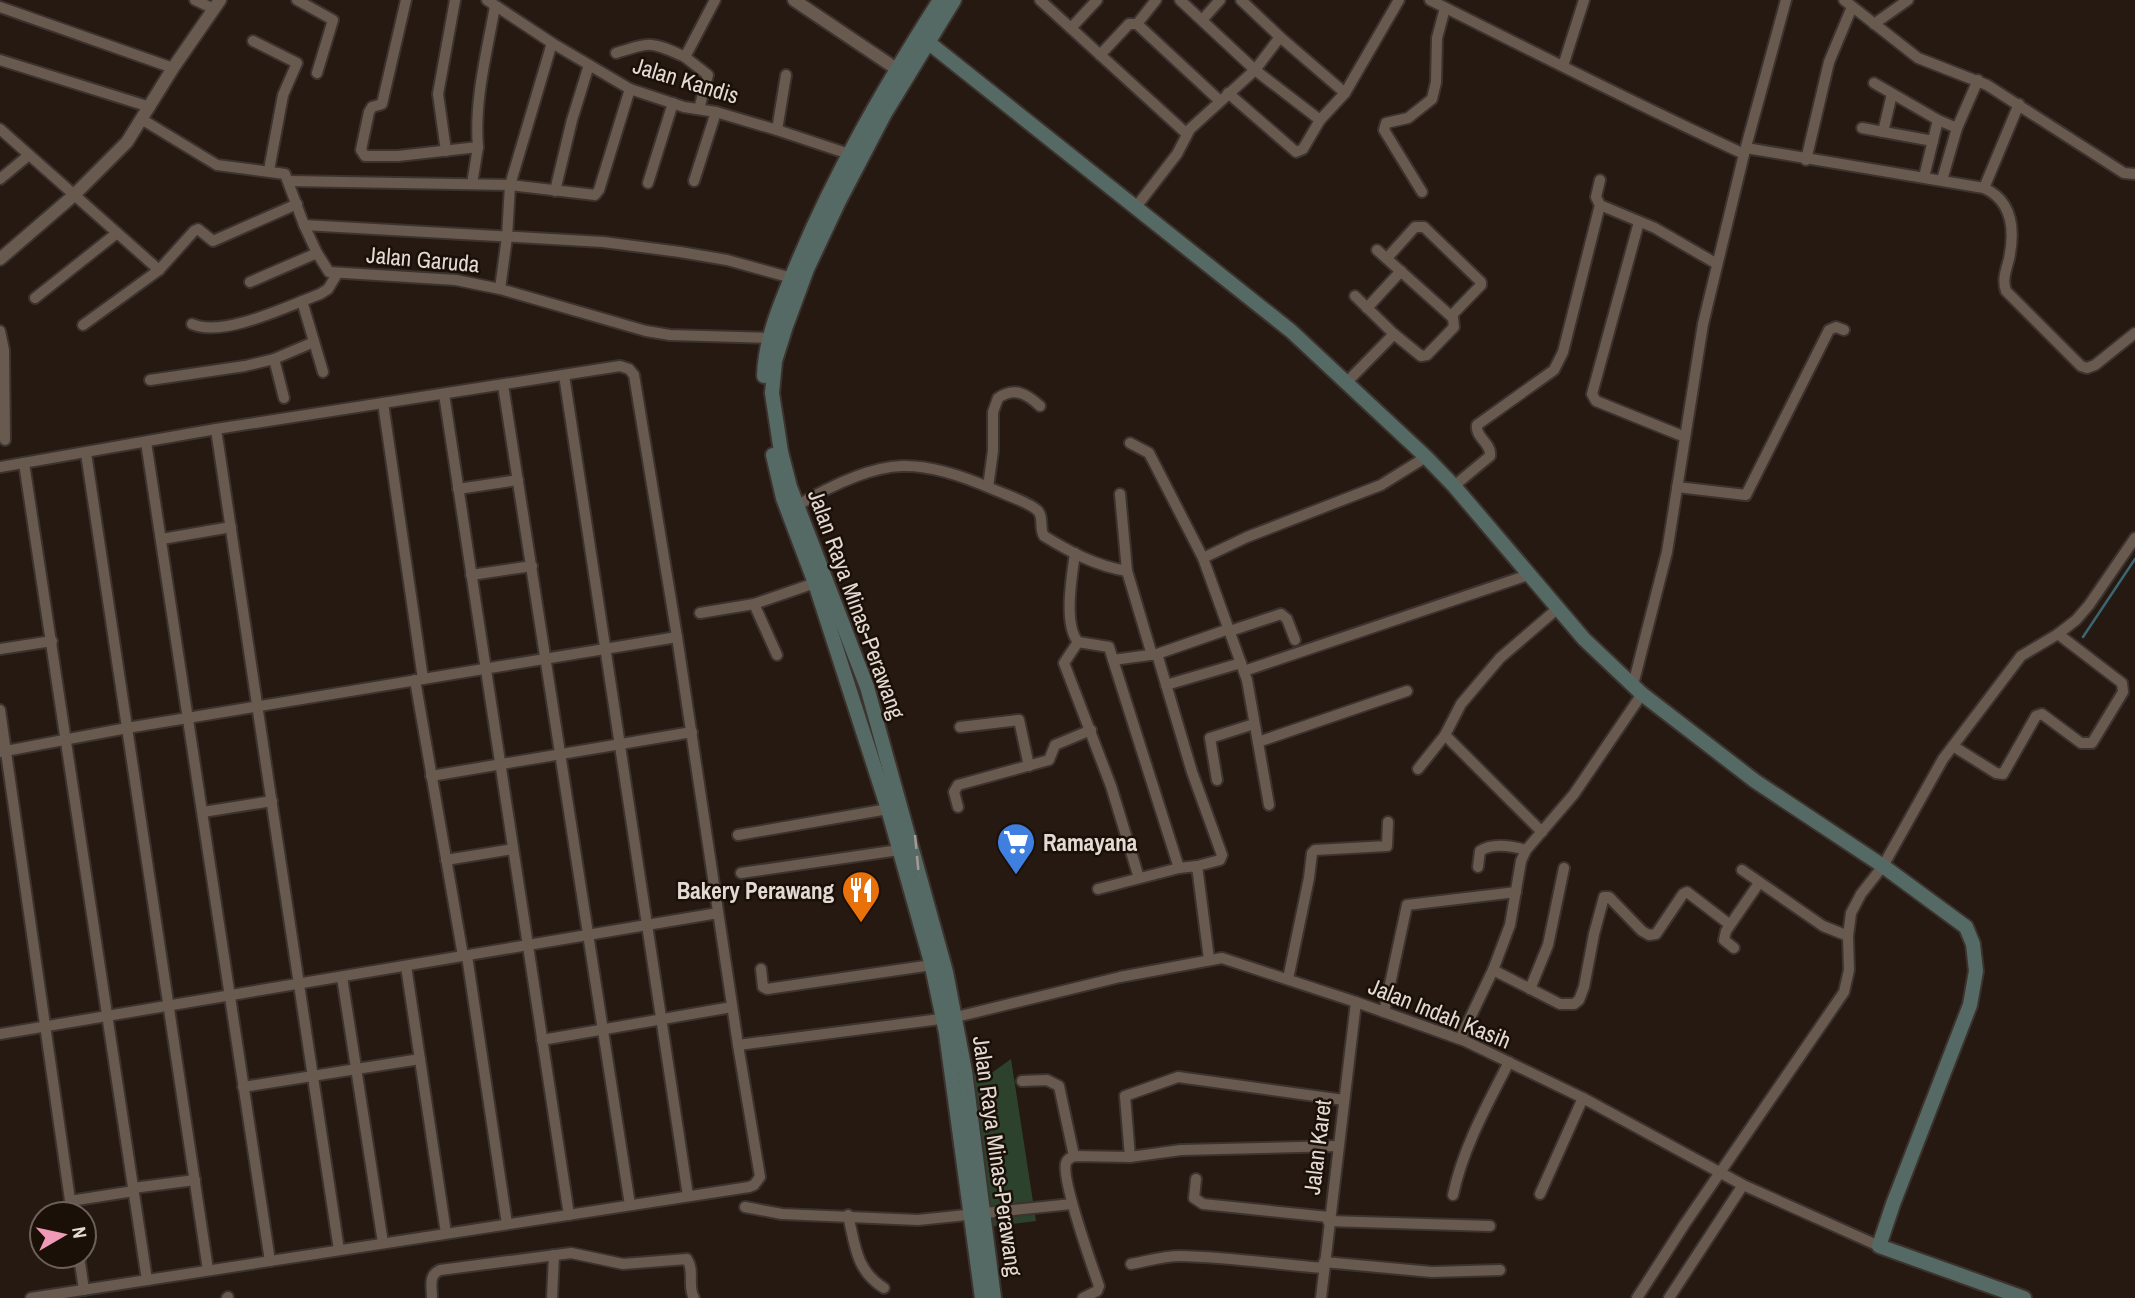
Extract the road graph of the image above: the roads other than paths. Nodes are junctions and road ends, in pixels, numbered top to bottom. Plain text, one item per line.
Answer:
1 (195, 0) edge
2 (297, 0) edge
3 (406, 0) edge
4 (455, 0) edge
5 (715, 0) edge
6 (794, 0) edge
7 (940, 0) edge
8 (954, 0) edge
9 (1040, 0) edge
10 (1097, 0) edge
11 (1156, 0) edge
12 (1180, 0) edge
13 (1220, 0) edge
14 (1241, 0) edge
15 (1399, 0) edge
16 (1430, 0) edge
17 (1584, 0) edge
18 (1787, 0) edge
19 (1908, 0) edge
20 (491, 3) edge
21 (1848, 4) edge
22 (217, 5) edge
23 (0, 7) edge
24 (1445, 8) junction
25 (1203, 19) junction
26 (1137, 24) junction
27 (1874, 24) junction
28 (1070, 28) junction
29 (1280, 37) junction
30 (924, 39) junction
31 (253, 41) dead end
32 (552, 43) junction
33 (616, 52) dead end
34 (1100, 55) junction
35 (685, 57) junction
36 (0, 60) edge
37 (589, 65) junction
38 (1563, 66) junction
39 (173, 68) junction
40 (1255, 70) junction
41 (317, 73) dead end
42 (902, 73) junction
43 (786, 75) dead end
44 (1978, 80) junction
45 (1874, 83) dead end
46 (630, 89) junction
47 (1345, 93) junction
48 (1892, 94) junction
49 (1224, 97) junction
50 (673, 103) junction
51 (2018, 104) junction
52 (150, 107) junction
53 (699, 109) junction
54 (716, 112) junction
55 (143, 120) junction
56 (1320, 120) junction
57 (1938, 120) junction
58 (1862, 128) dead end
59 (1957, 128) junction
60 (0, 129) edge
61 (777, 130) junction
62 (1883, 132) junction
63 (1187, 134) junction
64 (1933, 141) junction
65 (478, 147) junction
66 (446, 151) junction
67 (1745, 151) junction
68 (849, 154) junction
69 (29, 155) junction
70 (1807, 160) junction
71 (269, 170) junction
72 (2135, 174) edge
73 (1924, 177) junction
74 (0, 179) edge
75 (694, 180) dead end
76 (1600, 180) dead end
77 (1941, 180) junction
78 (289, 181) junction
79 (648, 183) dead end
80 (471, 184) junction
81 (510, 185) junction
82 (1984, 188) junction
83 (555, 191) junction
84 (1422, 192) dead end
85 (73, 196) junction
86 (297, 204) junction
87 (1600, 205) junction
88 (1136, 207) junction
89 (1639, 222) junction
90 (304, 225) junction
91 (117, 233) junction
92 (507, 237) junction
93 (1377, 250) dead end
94 (317, 253) junction
95 (1387, 258) junction
96 (0, 259) edge
97 (1717, 264) junction
98 (159, 270) junction
99 (1401, 271) junction
100 (337, 274) junction
101 (792, 278) junction
102 (250, 282) dead end
103 (499, 289) junction
104 (1355, 296) dead end
105 (35, 298) dead end
106 (302, 301) junction
107 (1367, 308) junction
108 (1451, 316) junction
109 (192, 324) dead end
110 (83, 325) dead end
111 (1844, 330) dead end
112 (0, 331) edge
113 (2135, 333) edge
114 (1394, 334) junction
115 (770, 338) junction
116 (314, 342) junction
117 (274, 359) junction
118 (323, 372) dead end
119 (564, 375) junction
120 (150, 380) dead end
121 (1346, 383) junction
122 (503, 385) junction
123 (444, 394) junction
124 (285, 398) dead end
125 (383, 403) junction
126 (1040, 406) dead end
127 (216, 429) junction
128 (1685, 437) junction
129 (5, 440) dead end
130 (146, 442) junction
131 (1130, 443) dead end
132 (86, 453) junction
133 (1426, 457) junction
134 (24, 463) junction
135 (0, 467) edge
136 (518, 480) junction
137 (1454, 486) junction
138 (988, 487) junction
139 (1678, 487) junction
140 (458, 489) junction
141 (1120, 494) dead end
142 (792, 508) junction
143 (231, 527) junction
144 (2135, 538) edge
145 (162, 539) junction
146 (1075, 553) junction
147 (1203, 558) junction
148 (532, 566) junction
149 (1127, 571) junction
150 (471, 575) junction
151 (1528, 575) junction
152 (815, 583) junction
153 (754, 604) junction
154 (1558, 608) junction
155 (701, 613) dead end
156 (1229, 630) junction
157 (2058, 634) junction
158 (677, 637) junction
159 (1294, 640) dead end
160 (52, 641) junction
161 (1078, 642) junction
162 (0, 649) edge
163 (607, 649) junction
164 (777, 655) dead end
165 (1154, 655) junction
166 (546, 660) junction
167 (1113, 660) junction
168 (1242, 667) junction
169 (486, 669) junction
170 (419, 679) junction
171 (1166, 685) junction
172 (1638, 690) junction
173 (1407, 691) dead end
174 (259, 707) junction
175 (0, 710) edge
176 (190, 718) junction
177 (1254, 724) junction
178 (960, 727) dead end
179 (127, 728) junction
180 (1091, 730) junction
181 (692, 732) junction
182 (1445, 735) junction
183 (66, 739) junction
184 (1258, 742) junction
185 (622, 744) junction
186 (1953, 746) junction
187 (3, 751) edge
188 (560, 753) junction
189 (500, 765) junction
190 (1029, 766) junction
191 (1418, 769) dead end
192 (431, 776) junction
193 (1216, 780) dead end
194 (272, 801) junction
195 (1269, 805) dead end
196 (958, 807) dead end
197 (888, 809) junction
198 (203, 812) junction
199 (1388, 822) dead end
200 (1542, 832) junction
201 (738, 835) dead end
202 (513, 849) junction
203 (900, 850) junction
204 (1526, 850) junction
205 (446, 860) junction
206 (1197, 866) junction
207 (1883, 866) junction
208 (1179, 867) junction
209 (1478, 867) dead end
210 (1564, 868) dead end
211 (1742, 870) dead end
212 (741, 873) dead end
213 (1139, 878) junction
214 (1759, 883) junction
215 (1098, 889) dead end
216 (1516, 892) junction
217 (718, 913) junction
218 (1729, 924) junction
219 (649, 925) junction
220 (588, 935) junction
221 (1848, 936) junction
222 (527, 946) junction
223 (1734, 948) dead end
224 (465, 956) junction
225 (1209, 959) junction
226 (932, 965) junction
227 (406, 966) junction
228 (761, 969) dead end
229 (1493, 970) junction
230 (342, 977) junction
231 (1288, 979) junction
232 (297, 985) junction
233 (1530, 989) junction
234 (229, 997) junction
235 (1356, 1002) junction
236 (167, 1007) junction
237 (732, 1007) junction
238 (1384, 1012) junction
239 (108, 1017) junction
240 (950, 1018) junction
241 (663, 1019) junction
242 (45, 1027) junction
243 (603, 1030) junction
244 (0, 1034) edge
245 (1460, 1039) junction
246 (542, 1040) junction
247 (738, 1045) junction
248 (420, 1059) junction
249 (1509, 1062) junction
250 (356, 1070) junction
251 (311, 1074) junction
252 (1022, 1081) dead end
253 (243, 1087) junction
254 (1583, 1098) junction
255 (1344, 1100) junction
256 (1338, 1146) junction
257 (1074, 1156) junction
258 (1130, 1157) junction
259 (1720, 1174) junction
260 (1195, 1179) dead end
261 (195, 1180) junction
262 (1743, 1185) junction
263 (133, 1190) junction
264 (1540, 1194) dead end
265 (1453, 1195) dead end
266 (688, 1196) junction
267 (70, 1200) edge
268 (76, 1200) edge
269 (1072, 1204) junction
270 (630, 1205) junction
271 (745, 1207) dead end
272 (569, 1214) junction
273 (976, 1214) junction
274 (848, 1215) junction
275 (1329, 1219) junction
276 (507, 1224) junction
277 (1490, 1226) dead end
278 (446, 1233) junction
279 (383, 1243) junction
280 (1879, 1245) junction
281 (339, 1250) junction
282 (554, 1255) junction
283 (270, 1261) junction
284 (1131, 1264) dead end
285 (1323, 1265) junction
286 (81, 1270) edge
287 (208, 1270) junction
288 (1500, 1270) dead end
289 (147, 1280) junction
290 (884, 1288) dead end
291 (85, 1290) junction
292 (689, 1296) edge
293 (31, 1298) edge
294 (432, 1298) edge
295 (552, 1298) edge
296 (982, 1298) edge
297 (994, 1298) edge
298 (1083, 1298) edge
299 (1321, 1298) edge
300 (1637, 1298) edge
301 (1669, 1298) edge
302 (2024, 1298) edge

1 - 22 street
2 - 41 street
3 - 66 street
4 - 66 street
5 - 35 street
6 - 42 street
7 - 30 main road, Jalan Raya Minas-Perawang
8 - 30 main road, Jalan Raya Minas-Perawang
9 - 28 street
10 - 28 street
11 - 26 street
12 - 25 street
13 - 25 street
14 - 29 street
15 - 47 street
16 - 24 street
17 - 38 street
18 - 67 street
19 - 27 street
20 - 32 street, Jalan Kandis
20 - 65 street
21 - 27 street
21 - 70 street
22 - 39 street
23 - 39 street
24 - 38 street
24 - 84 street
25 - 40 street
26 - 34 street
26 - 49 street
27 - 44 street
28 - 34 street
29 - 40 street
29 - 47 street
30 - 42 main road, Jalan Raya Minas-Perawang
30 - 88 main road
31 - 71 street
32 - 37 street, Jalan Kandis
32 - 81 street
33 - 35 street
34 - 63 street
35 - 53 street
36 - 52 street
37 - 46 street, Jalan Kandis
37 - 83 street
38 - 67 street
39 - 52 street
40 - 49 street
40 - 56 street
42 - 68 main road, Jalan Raya Minas-Perawang
42 - 142 main road, Jalan Raya Minas-Perawang
43 - 61 street
44 - 51 street
44 - 59 street
45 - 48 street
46 - 50 street, Jalan Kandis
46 - 83 street
47 - 56 street
48 - 57 street
48 - 62 street
49 - 56 street
49 - 63 street
50 - 53 street, Jalan Kandis
50 - 79 street
51 - 72 street
51 - 82 street
52 - 55 street
53 - 54 street, Jalan Kandis
54 - 61 street, Jalan Kandis
54 - 75 street
55 - 71 street
55 - 85 street
57 - 59 street
57 - 64 street
58 - 62 street
59 - 77 street
60 - 69 street
61 - 68 street, Jalan Kandis
62 - 64 street
63 - 88 street
64 - 73 street
65 - 66 street
65 - 80 street
67 - 70 street
67 - 97 street
68 - 101 main road, Jalan Raya Minas-Perawang
69 - 74 street
69 - 85 street
70 - 73 street
71 - 78 street
73 - 77 street
76 - 87 street
77 - 82 street
78 - 80 street
78 - 86 street, Jalan Garuda
80 - 81 street
81 - 83 street
81 - 92 street
82 - 113 street
85 - 91 street
85 - 96 street
86 - 90 street, Jalan Garuda
86 - 98 street
87 - 89 street
87 - 137 street
88 - 121 main road
89 - 97 street
89 - 128 street
90 - 92 street
90 - 94 street, Jalan Garuda
91 - 98 street
91 - 105 street
92 - 101 street
92 - 103 street
93 - 95 street
94 - 100 street, Jalan Garuda
94 - 102 street
95 - 99 street
95 - 108 street
97 - 128 street
98 - 110 street
99 - 107 street
99 - 108 street
100 - 103 street, Jalan Garuda
100 - 106 street
101 - 115 main road, Jalan Raya Minas-Perawang
103 - 115 street, Jalan Garuda
104 - 107 street
106 - 109 street
106 - 116 street
107 - 114 street
108 - 114 street
111 - 139 street
112 - 129 street
114 - 121 street
115 - 142 main road, Jalan Raya Minas-Perawang
116 - 117 street
116 - 118 street
117 - 120 street
117 - 124 street
119 - 122 street
119 - 158 street
119 - 163 street
121 - 133 main road
122 - 123 street
122 - 136 street
123 - 125 street
123 - 140 street
125 - 127 street
125 - 170 street
126 - 138 street
127 - 130 street
127 - 143 street
128 - 139 street
130 - 132 street
130 - 145 street
131 - 147 street
132 - 134 street
132 - 179 street
133 - 137 main road
133 - 147 street
134 - 135 street
134 - 160 street
136 - 140 street
136 - 148 street
137 - 151 main road
138 - 142 street
138 - 146 street
139 - 172 street
140 - 150 street
141 - 149 street
142 - 152 main road, Jalan Raya Minas-Perawang
142 - 240 main road, Jalan Raya Minas-Perawang
143 - 145 street
143 - 174 street
144 - 157 street
145 - 176 street
146 - 149 street
146 - 161 street
147 - 156 street
148 - 150 street
148 - 166 street
149 - 165 street
150 - 169 street
151 - 154 main road
151 - 168 street
152 - 153 street
152 - 197 main road, Jalan Raya Minas-Perawang
153 - 155 street
153 - 164 street
154 - 172 main road
154 - 182 street
156 - 159 street
156 - 165 street
156 - 168 street
157 - 186 street
157 - 186 street
158 - 163 street
158 - 181 street
160 - 162 street
160 - 183 street
161 - 167 street
161 - 180 street
163 - 166 street
163 - 185 street
165 - 167 street
165 - 171 street
166 - 169 street
166 - 188 street
167 - 208 street
168 - 171 street
168 - 177 street
169 - 170 street
169 - 189 street
170 - 174 street
170 - 192 street
171 - 206 street
172 - 200 street
172 - 207 main road
173 - 184 street
174 - 176 street
174 - 194 street
175 - 187 street
176 - 179 street
176 - 198 street
177 - 184 street
177 - 193 street
178 - 190 street
179 - 183 street
179 - 236 street
180 - 190 street
180 - 213 street
181 - 185 street
181 - 217 street
182 - 191 street
182 - 200 street
183 - 187 street
183 - 239 street
184 - 195 street
185 - 188 street
185 - 219 street
186 - 207 street
187 - 242 street
188 - 189 street
188 - 220 street
189 - 192 street
189 - 202 street
190 - 196 street
192 - 205 street
194 - 198 street
194 - 232 street
197 - 201 street
197 - 203 main road, Jalan Raya Minas-Perawang
198 - 234 street
199 - 231 street
200 - 204 street
202 - 205 street
202 - 222 street
203 - 212 street
203 - 226 main road, Jalan Raya Minas-Perawang
204 - 209 street
204 - 216 street
205 - 224 street
206 - 208 street
206 - 225 street
207 - 221 street
207 - 280 main road
208 - 213 street
210 - 233 street
211 - 214 street
213 - 215 street
214 - 218 street
214 - 221 street
216 - 229 street
216 - 238 street
217 - 219 street
217 - 237 street
218 - 223 street
218 - 233 street
219 - 220 street
219 - 241 street
220 - 222 street
220 - 243 street
221 - 259 street
222 - 224 street
222 - 246 street
224 - 227 street
224 - 276 street
225 - 231 street, Jalan Indah Kasih
225 - 240 street, Jalan Indah Kasih
226 - 228 street
226 - 240 main road, Jalan Raya Minas-Perawang
227 - 230 street
227 - 248 street
229 - 233 street
229 - 245 street
230 - 232 street
230 - 250 street
231 - 235 street, Jalan Indah Kasih
232 - 234 street
232 - 251 street
234 - 236 street
234 - 253 street
235 - 238 street, Jalan Indah Kasih
235 - 255 street, Jalan Karet
236 - 239 street
236 - 261 street
237 - 241 street
237 - 247 street
238 - 245 street, Jalan Indah Kasih
239 - 242 street
239 - 263 street
240 - 247 street, Jalan Indah Kasih
240 - 273 main road, Jalan Raya Minas-Perawang
241 - 243 street
241 - 266 street
242 - 244 street
242 - 267 street
243 - 246 street
243 - 270 street
245 - 249 street, Jalan Indah Kasih
246 - 272 street
247 - 266 street
248 - 250 street
248 - 278 street
249 - 254 street, Jalan Indah Kasih
249 - 265 street
250 - 251 street
250 - 279 street
251 - 253 street
251 - 281 street
252 - 257 street
253 - 283 street
254 - 259 street, Jalan Indah Kasih
254 - 264 street
255 - 256 street, Jalan Karet
255 - 258 street
256 - 258 street
256 - 275 street, Jalan Karet
257 - 258 street
257 - 269 street
259 - 262 street, Jalan Indah Kasih
259 - 300 street
260 - 275 street
261 - 263 street
261 - 287 street
262 - 280 street, Jalan Indah Kasih
262 - 301 street
263 - 268 street
263 - 289 street
266 - 270 street
269 - 273 street
269 - 298 street
270 - 272 street
271 - 274 street
272 - 276 street
273 - 274 street
273 - 296 main road, Jalan Raya Minas-Perawang
273 - 297 main road, Jalan Raya Minas-Perawang
274 - 290 street
275 - 277 street
275 - 285 street, Jalan Karet
276 - 278 street
278 - 279 street
279 - 281 street
280 - 302 main road
281 - 283 street
282 - 292 street
282 - 294 street
282 - 295 street
283 - 287 street
284 - 285 street
285 - 288 street
285 - 299 street, Jalan Karet
286 - 291 street
287 - 289 street
289 - 291 street
291 - 293 street

